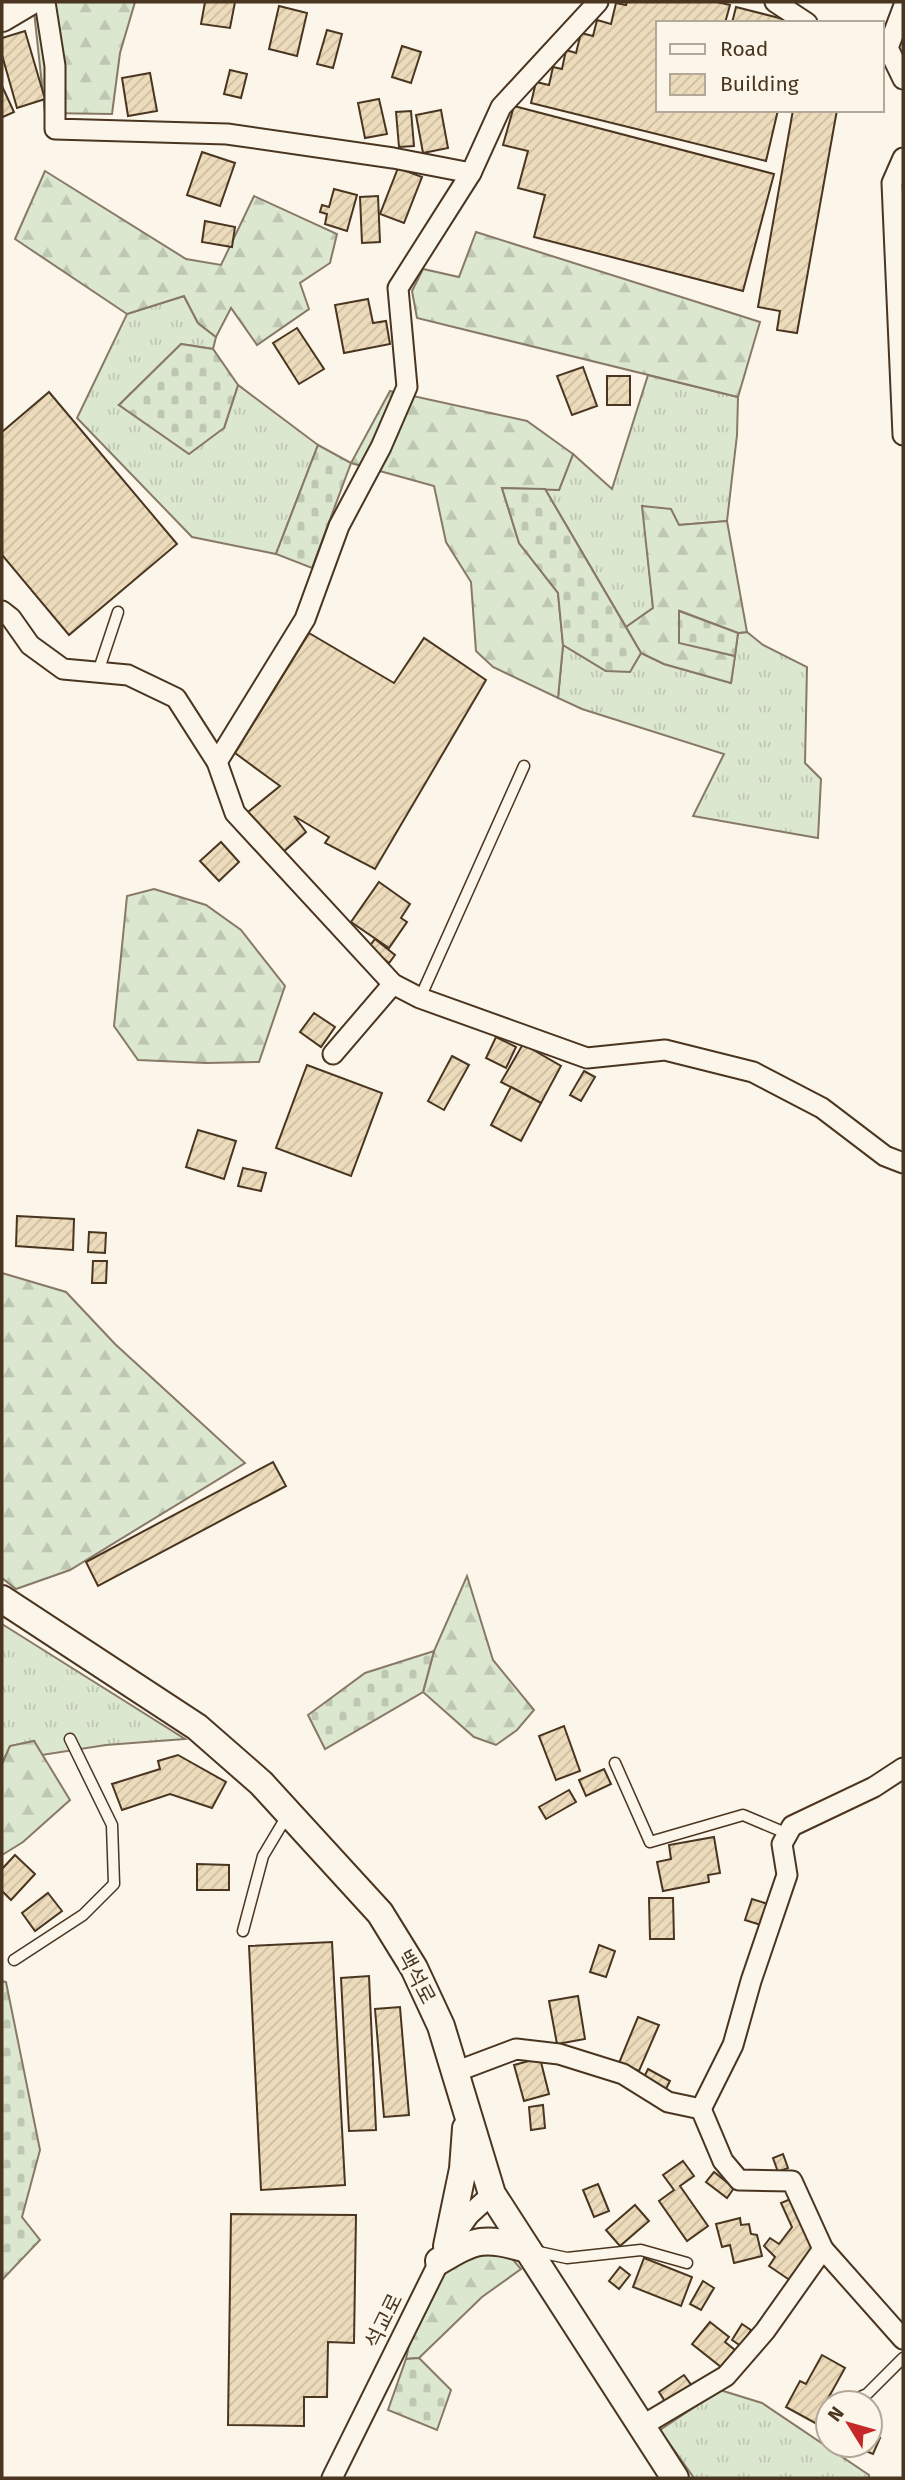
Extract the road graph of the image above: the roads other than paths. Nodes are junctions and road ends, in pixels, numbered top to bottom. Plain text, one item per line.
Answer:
1 (29, 2) edge
2 (45, 2) edge
3 (598, 2) edge
4 (775, 2) edge
5 (903, 8) edge
6 (2, 18) edge
7 (804, 21) edge
8 (903, 33) edge
9 (885, 48) edge
10 (903, 79) edge
11 (903, 158) edge
12 (471, 173) junction
13 (903, 435) edge
14 (2, 611) edge
15 (118, 612) dead end
16 (98, 672) junction
17 (217, 762) junction
18 (524, 766) dead end
19 (393, 984) junction
20 (420, 998) junction
21 (333, 1054) dead end
22 (903, 1163) edge
23 (2, 1600) edge
24 (70, 1739) dead end
25 (615, 1763) dead end
26 (903, 1768) edge
27 (288, 1814) junction
28 (788, 1834) junction
29 (243, 1931) dead end
30 (14, 1961) dead end
31 (455, 2072) junction
32 (466, 2109) junction
33 (701, 2109) junction
34 (492, 2194) junction
35 (527, 2249) junction
36 (823, 2249) junction
37 (443, 2254) junction
38 (687, 2263) dead end
39 (903, 2339) edge
40 (903, 2358) edge
41 (872, 2389) edge
42 (640, 2427) junction
43 (332, 2478) edge
44 (675, 2478) edge

1 - 6 street
2 - 12 street
3 - 12 street
4 - 7 street
5 - 9 street
8 - 9 street
9 - 10 street
11 - 13 street
12 - 17 street
14 - 16 street
15 - 16 lane
16 - 17 street
17 - 19 street
18 - 20 lane
19 - 20 street
19 - 21 street
20 - 22 street
23 - 27 street, 백석로
24 - 30 lane
25 - 28 lane
26 - 28 street
27 - 29 lane
27 - 31 street, 백석로
28 - 33 street
31 - 32 street, 백석로
31 - 33 street
32 - 34 street, 백석로
32 - 37 street
33 - 36 street
34 - 35 street, 백석로
34 - 37 street, 석교로
35 - 37 street
35 - 38 lane
35 - 42 street, 백석로
36 - 39 street
36 - 42 street
37 - 43 street, 석교로
40 - 41 lane
42 - 44 street, 백석로

